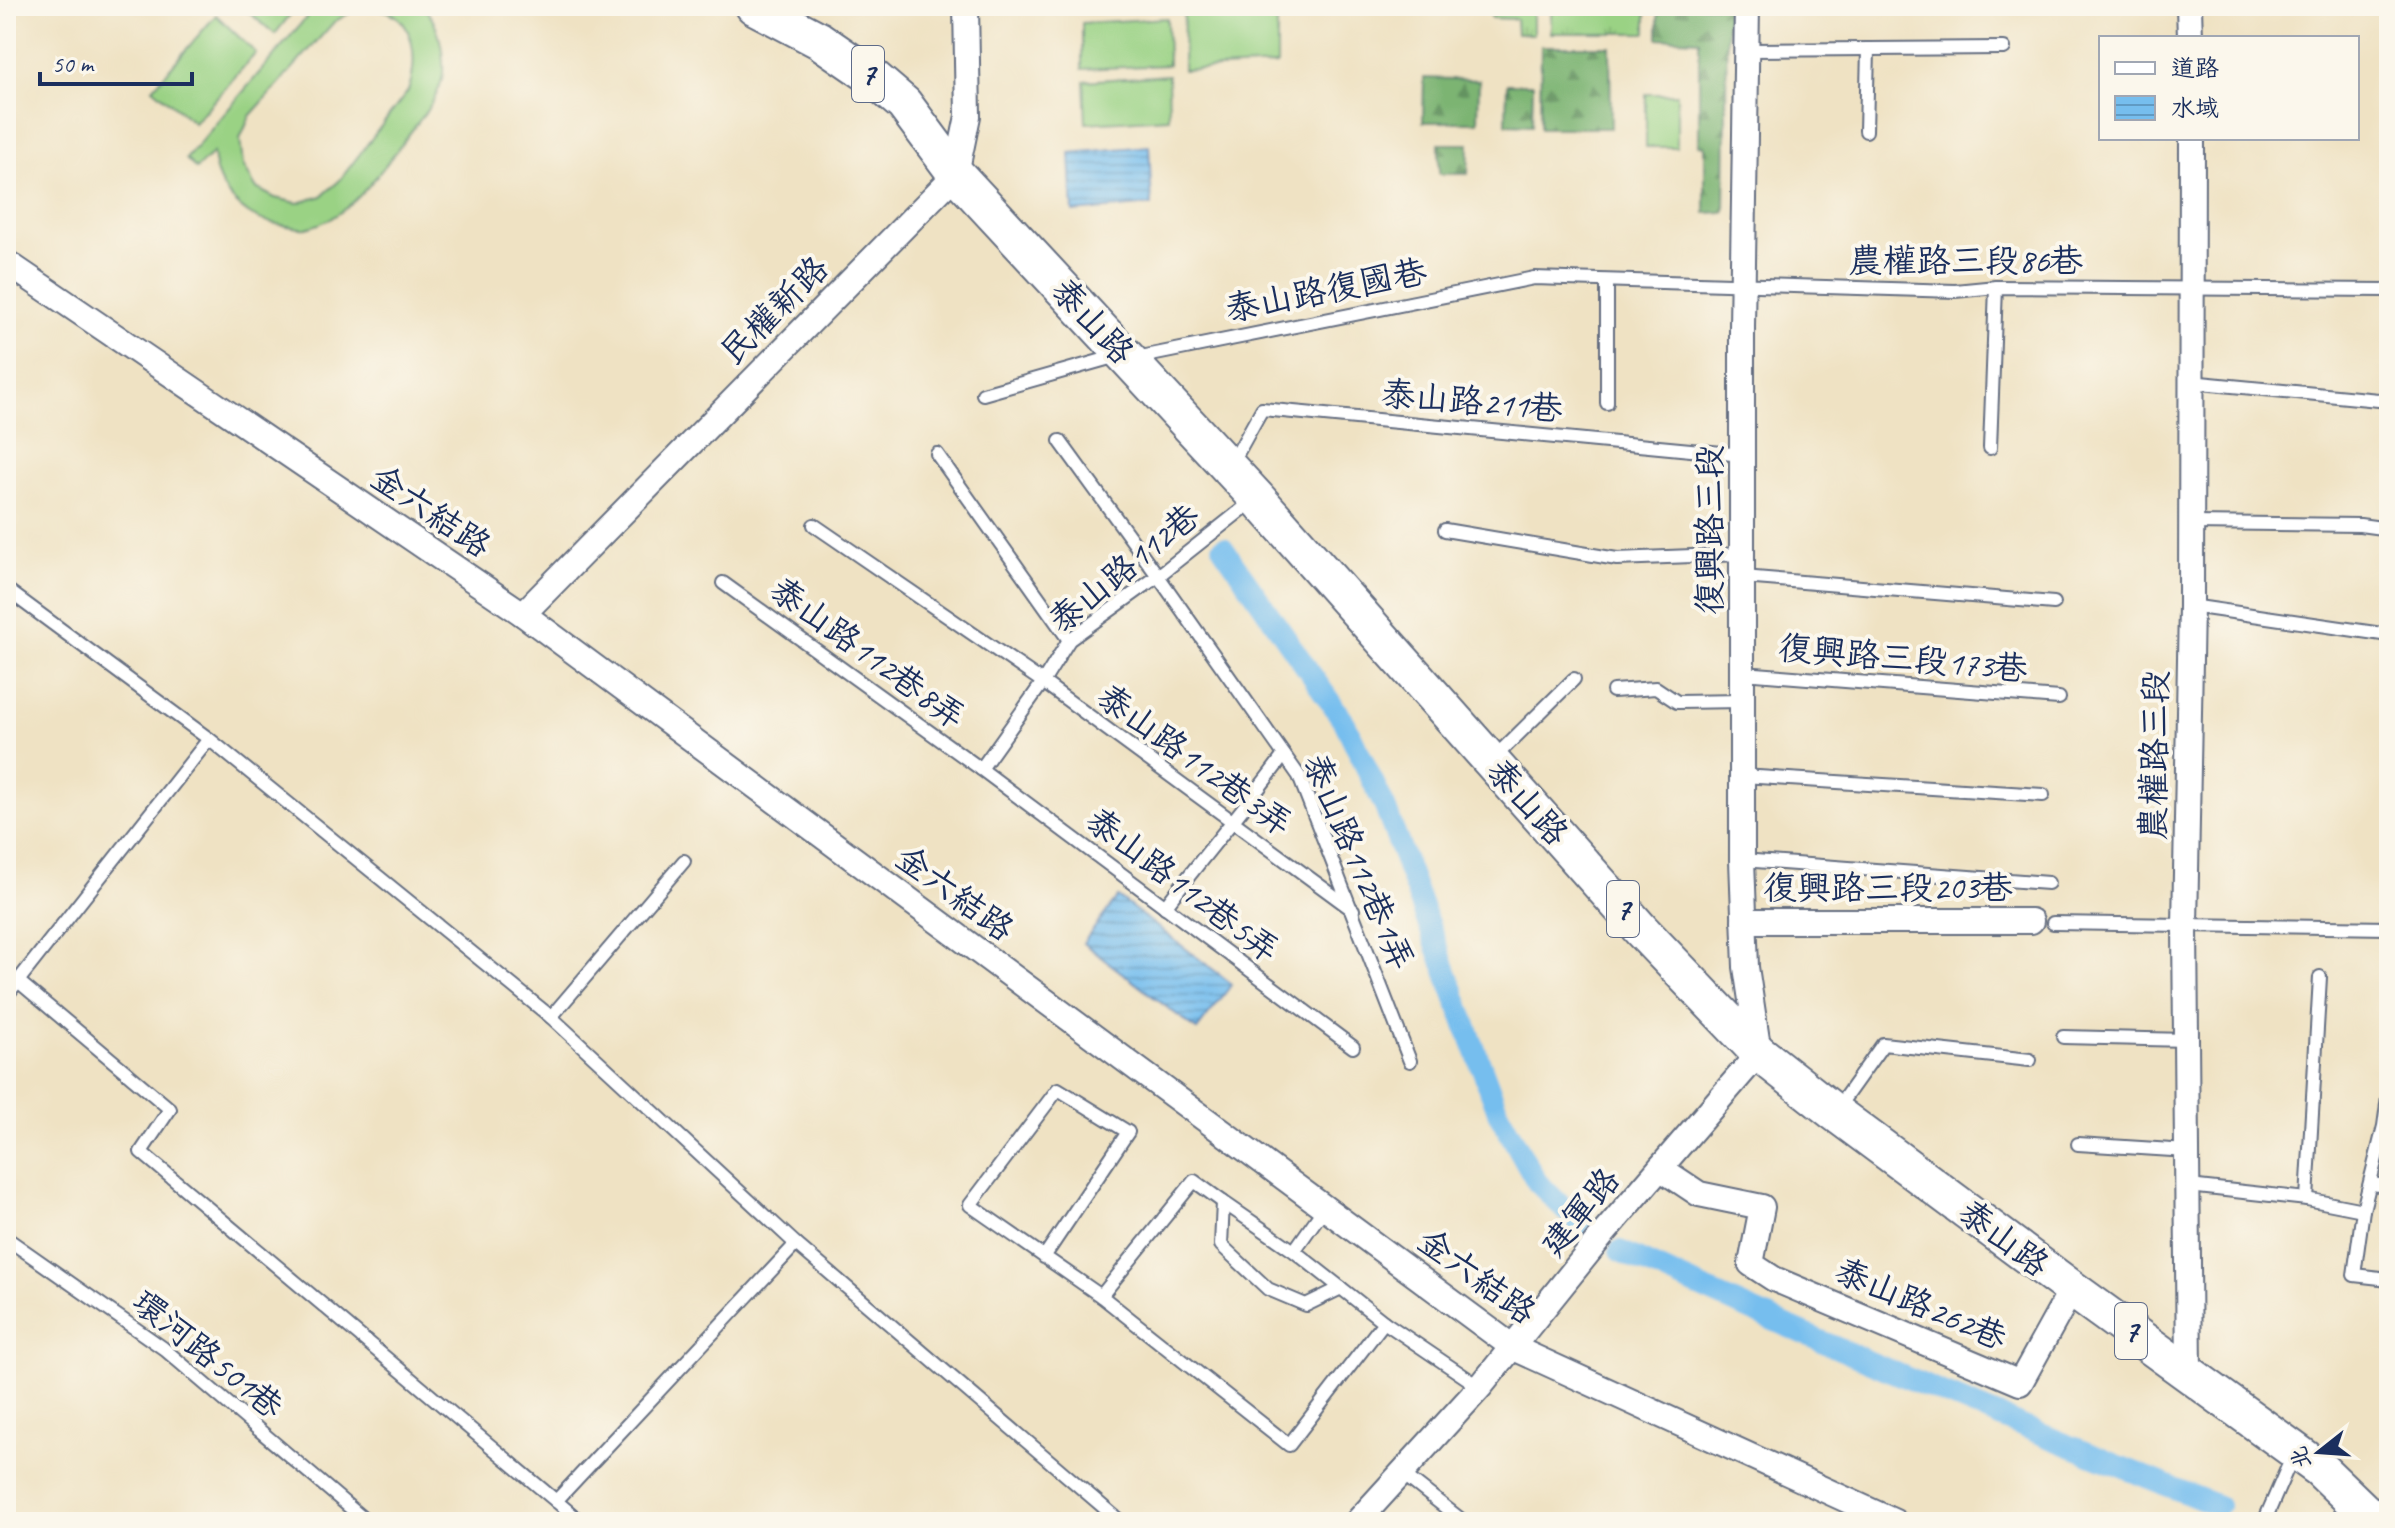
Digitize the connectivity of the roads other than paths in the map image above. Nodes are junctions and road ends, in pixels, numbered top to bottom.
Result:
1 (966, 6) edge
2 (1747, 6) edge
3 (2189, 6) edge
4 (761, 8) edge
5 (2190, 36) edge
6 (2004, 48) dead end
7 (1868, 49) junction
8 (1746, 50) junction
9 (1866, 131) dead end
10 (2192, 140) edge
11 (956, 174) junction
12 (6, 262) edge
13 (1607, 282) junction
14 (1743, 285) junction
15 (1996, 287) junction
16 (2190, 290) junction
17 (2389, 290) edge
18 (1126, 357) junction
19 (2190, 382) junction
20 (983, 394) dead end
21 (2389, 401) edge
22 (1607, 403) dead end
23 (1060, 441) dead end
24 (1990, 448) dead end
25 (937, 454) dead end
26 (1743, 455) junction
27 (1229, 468) junction
28 (1257, 498) junction
29 (2191, 523) junction
30 (814, 525) dead end
31 (2389, 529) edge
32 (1445, 530) dead end
33 (1743, 566) junction
34 (1158, 576) junction
35 (723, 583) dead end
36 (6, 589) edge
37 (2054, 603) dead end
38 (2191, 606) junction
39 (523, 614) junction
40 (2389, 635) edge
41 (1069, 640) junction
42 (1743, 673) junction
43 (1574, 679) dead end
44 (1043, 682) junction
45 (1613, 691) dead end
46 (2059, 698) dead end
47 (1743, 701) junction
48 (209, 739) junction
49 (1284, 755) junction
50 (1491, 761) junction
51 (981, 769) junction
52 (1743, 776) junction
53 (2043, 795) dead end
54 (1232, 822) junction
55 (1742, 860) junction
56 (684, 861) dead end
57 (2048, 883) dead end
58 (1165, 907) junction
59 (1353, 910) junction
60 (1744, 921) junction
61 (2042, 922) joint
62 (2185, 926) junction
63 (2389, 928) edge
64 (2320, 977) dead end
65 (18, 981) junction
66 (6, 996) edge
67 (551, 1017) junction
68 (2063, 1037) dead end
69 (2187, 1040) junction
70 (1353, 1047) dead end
71 (1759, 1053) junction
72 (2030, 1060) dead end
73 (1410, 1061) dead end
74 (2389, 1089) edge
75 (1834, 1112) junction
76 (2078, 1144) dead end
77 (2188, 1151) junction
78 (1660, 1168) junction
79 (2370, 1184) junction
80 (2189, 1186) junction
81 (2389, 1186) edge
82 (2307, 1199) junction
83 (1223, 1202) junction
84 (1325, 1207) junction
85 (2363, 1210) junction
86 (6, 1238) edge
87 (796, 1244) junction
88 (1294, 1251) junction
89 (1044, 1257) junction
90 (2389, 1279) edge
91 (1341, 1288) junction
92 (2072, 1289) junction
93 (1101, 1296) junction
94 (1384, 1322) junction
95 (1514, 1348) junction
96 (2189, 1374) junction
97 (1480, 1387) junction
98 (2295, 1451) junction
99 (1403, 1474) junction
100 (556, 1501) junction
101 (367, 1522) edge
102 (581, 1522) edge
103 (1121, 1522) edge
104 (1357, 1522) edge
105 (1464, 1522) edge
106 (1895, 1522) edge
107 (2264, 1522) edge
108 (2375, 1522) edge

1 - 11 street
2 - 8 street, 復興路三段
3 - 5 street
4 - 11 main road, 泰山路 / 7
6 - 7 lane
7 - 8 lane
7 - 9 lane
8 - 14 street, 復興路三段
10 - 16 street, 農權路三段
11 - 18 main road, 泰山路 / 7
11 - 39 street, 民權新路
12 - 39 street, 金六結路
13 - 14 lane, 農權路三段86巷
13 - 18 lane, 泰山路復國巷
13 - 22 lane
14 - 15 lane, 農權路三段86巷
14 - 26 street, 復興路三段
15 - 16 lane, 農權路三段86巷
15 - 24 lane
16 - 17 lane, 農權路三段86巷
16 - 19 street, 農權路三段
18 - 20 lane, 泰山路復國巷
18 - 27 main road, 泰山路 / 7
19 - 21 lane
19 - 29 street, 農權路三段
23 - 34 lane, 泰山路112巷1弄
25 - 41 lane
26 - 27 lane, 泰山路211巷
26 - 33 street, 復興路三段
27 - 28 main road, 泰山路 / 7
28 - 34 lane, 泰山路112巷
28 - 50 main road, 泰山路 / 7
29 - 31 lane
29 - 38 street, 農權路三段
30 - 44 lane, 泰山路112巷3弄
32 - 33 lane
33 - 37 lane
33 - 42 street, 復興路三段
34 - 41 lane, 泰山路112巷
34 - 49 lane, 泰山路112巷1弄
35 - 51 lane, 泰山路112巷8弄
36 - 48 lane
38 - 40 lane
38 - 62 street, 農權路三段
39 - 84 street, 金六結路
41 - 44 lane, 泰山路112巷
42 - 46 lane, 復興路三段173巷
42 - 47 street, 復興路三段
43 - 50 lane
44 - 51 lane, 泰山路112巷
44 - 54 lane, 泰山路112巷3弄
45 - 47 lane
47 - 52 street, 復興路三段
48 - 65 lane
48 - 67 lane
49 - 54 lane
49 - 59 lane, 泰山路112巷1弄
50 - 71 main road, 泰山路 / 7
51 - 58 lane, 泰山路112巷5弄
52 - 53 lane
52 - 55 street, 復興路三段
54 - 58 lane
54 - 59 lane, 泰山路112巷3弄
55 - 57 lane
55 - 60 street, 復興路三段
56 - 67 lane
58 - 70 lane, 泰山路112巷5弄
59 - 73 lane, 泰山路112巷1弄
60 - 61 street, 復興路三段203巷
60 - 71 street, 復興路三段
61 - 62 lane
62 - 63 lane
62 - 69 street, 農權路三段
64 - 82 lane
65 - 66 lane
65 - 100 lane
67 - 87 lane
68 - 69 lane
69 - 77 street, 農權路三段
71 - 75 main road, 泰山路 / 7
71 - 78 street, 建軍路
72 - 75 lane
74 - 79 lane
75 - 92 main road, 泰山路 / 7
76 - 77 lane
77 - 80 street, 農權路三段
78 - 92 street, 泰山路262巷
78 - 95 street, 建軍路
79 - 81 lane
79 - 85 lane
80 - 82 lane
80 - 96 street, 農權路三段
82 - 85 lane
83 - 88 lane
83 - 91 lane
83 - 93 lane
84 - 88 lane
84 - 95 street, 金六結路
85 - 90 lane
86 - 101 lane, 環河路501巷
87 - 100 lane
87 - 103 lane
88 - 91 lane
89 - 89 lane
89 - 93 lane
91 - 94 lane
92 - 96 main road, 泰山路 / 7
93 - 94 lane
94 - 97 lane
95 - 97 street, 建軍路
95 - 106 street, 金六結路
96 - 98 main road, 泰山路 / 7
97 - 99 street, 建軍路
98 - 107 lane
98 - 108 main road, 泰山路 / 7
99 - 104 street, 建軍路
99 - 105 lane
100 - 102 lane

